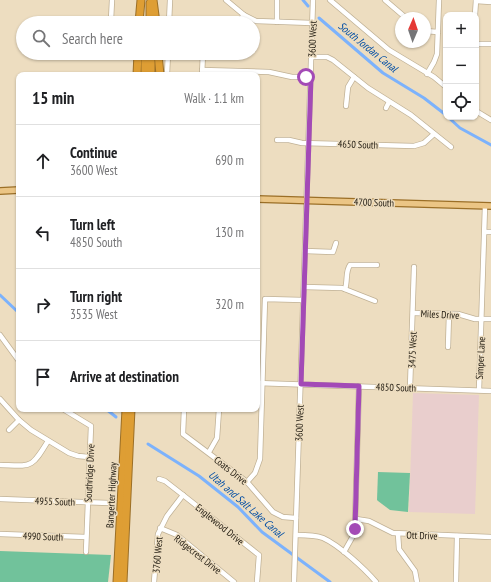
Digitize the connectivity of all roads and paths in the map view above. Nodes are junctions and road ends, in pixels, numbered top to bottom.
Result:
1 (112, 0) edge
2 (142, 0) edge
3 (150, 0) edge
4 (153, 0) edge
5 (170, 0) edge
6 (226, 0) edge
7 (277, 0) edge
8 (313, 0) edge
9 (330, 0) edge
10 (385, 0) edge
11 (439, 0) edge
12 (476, 1) edge
13 (491, 2) edge
14 (399, 12) edge
15 (475, 12) edge
16 (244, 15) edge
17 (111, 16) edge
18 (141, 16) edge
19 (143, 16) edge
20 (150, 16) edge
21 (155, 16) edge
22 (169, 16) edge
23 (260, 21) edge
24 (277, 22) junction
25 (312, 23) junction
26 (431, 31) edge
27 (438, 32) junction
28 (479, 44) edge
29 (491, 44) edge
30 (311, 57) junction
31 (138, 60) edge
32 (145, 60) edge
33 (151, 60) edge
34 (159, 60) edge
35 (168, 60) edge
36 (203, 60) edge
37 (137, 72) edge
38 (145, 72) edge
39 (151, 72) edge
40 (160, 72) edge
41 (167, 72) edge
42 (202, 72) edge
43 (427, 74) junction
44 (311, 77) junction
45 (354, 77) junction
46 (443, 85) edge
47 (389, 102) junction
48 (346, 106) dead end
49 (386, 108) dead end
50 (479, 113) edge
51 (491, 120) edge
52 (434, 134) junction
53 (277, 140) dead end
54 (309, 143) junction
55 (451, 148) dead end
56 (0, 190) edge
57 (16, 191) edge
58 (260, 199) edge
59 (307, 201) junction
60 (488, 206) edge
61 (485, 232) junction
62 (491, 232) edge
63 (336, 243) dead end
64 (305, 251) junction
65 (377, 265) dead end
66 (414, 267) dead end
67 (304, 287) junction
68 (346, 289) junction
69 (303, 300) junction
70 (375, 301) dead end
71 (413, 313) junction
72 (449, 314) junction
73 (482, 319) junction
74 (491, 319) edge
75 (0, 335) edge
76 (448, 347) dead end
77 (16, 356) edge
78 (260, 383) edge
79 (301, 384) junction
80 (359, 386) junction
81 (410, 388) junction
82 (479, 390) junction
83 (491, 391) edge
84 (0, 399) edge
85 (68, 412) edge
86 (124, 412) edge
87 (131, 412) edge
88 (184, 412) edge
89 (219, 412) edge
90 (19, 420) junction
91 (9, 430) dead end
92 (48, 441) junction
93 (209, 452) junction
94 (90, 457) junction
95 (0, 465) edge
96 (158, 479) dead end
97 (247, 482) junction
98 (183, 495) junction
99 (0, 499) edge
100 (88, 502) junction
101 (109, 503) dead end
102 (296, 518) junction
103 (356, 519) junction
104 (160, 528) junction
105 (0, 534) edge
106 (398, 534) junction
107 (296, 535) junction
108 (457, 536) junction
109 (86, 537) junction
110 (491, 537) edge
111 (86, 552) dead end
112 (344, 552) junction
113 (117, 582) edge
114 (123, 582) edge
115 (154, 582) edge
116 (234, 582) edge
117 (257, 582) edge
118 (294, 582) edge
119 (376, 582) edge
120 (417, 582) edge
121 (456, 582) edge

1 - 17 street
2 - 18 highway
2 - 19 highway
3 - 20 highway
4 - 21 highway
5 - 22 street
6 - 16 street
7 - 24 street
8 - 25 street, 3600 West
9 - 43 street
10 - 14 street
11 - 27 street
12 - 13 street
12 - 15 street
23 - 24 street
24 - 25 street
25 - 30 street, 3600 West
26 - 27 street
27 - 43 street
28 - 29 street
30 - 44 street, 3600 West
30 - 45 street
31 - 37 highway
32 - 38 highway
33 - 39 highway
34 - 40 highway
35 - 41 street
36 - 42 street
42 - 44 street
43 - 46 street
44 - 54 street, 3600 West
45 - 47 street
45 - 48 street
47 - 49 street
47 - 52 street
50 - 51 street
52 - 54 street, 4650 South
52 - 55 street
53 - 54 street, 4650 South
54 - 59 street, 3600 West
56 - 57 main road
58 - 59 main road, 4700 South
59 - 60 main road, 4700 South
59 - 64 street, 3600 West
60 - 61 street, Simper Lane
61 - 62 street
61 - 73 street, Simper Lane
63 - 64 street
64 - 67 street, 3600 West
65 - 68 street
66 - 71 street, 3475 West
67 - 68 street
67 - 69 street, 3600 West
68 - 70 street
69 - 78 street
69 - 79 street, 3600 West
71 - 72 street, Miles Drive
71 - 81 street, 3475 West
72 - 73 street, Miles Drive
72 - 76 street
73 - 74 street, Miles Drive
73 - 82 street, Simper Lane
75 - 77 street
78 - 79 street, 4850 South
78 - 97 street
79 - 80 street, 4850 South
79 - 102 street, 3600 West
80 - 81 street, 4850 South
80 - 103 street
81 - 82 street, 4850 South
82 - 83 street, 4850 South
84 - 90 street
85 - 94 street, Southridge Drive
86 - 113 highway, Bangerter Highway
87 - 114 highway, Bangerter Highway
88 - 93 street, Coats Drive
89 - 93 street
90 - 91 street
90 - 92 street
92 - 94 street
92 - 95 street
93 - 97 street, Coats Drive
94 - 100 street, Southridge Drive
96 - 98 street, Englewood Drive
97 - 102 street, Coats Drive
98 - 104 street
98 - 117 street, Englewood Drive
99 - 100 street, 4955 South
100 - 101 street, 4955 South
100 - 109 street, Southridge Drive
102 - 107 street, 3600 West
103 - 106 street, Ott Drive
103 - 112 street
104 - 115 street, 3760 West
104 - 116 street, Ridgecrest Drive
105 - 109 street, 4990 South
106 - 108 street, Ott Drive
106 - 120 street
107 - 112 street
107 - 118 street, 3600 West
108 - 110 street, Ott Drive
108 - 121 street
109 - 111 street, Southridge Drive
112 - 119 street

